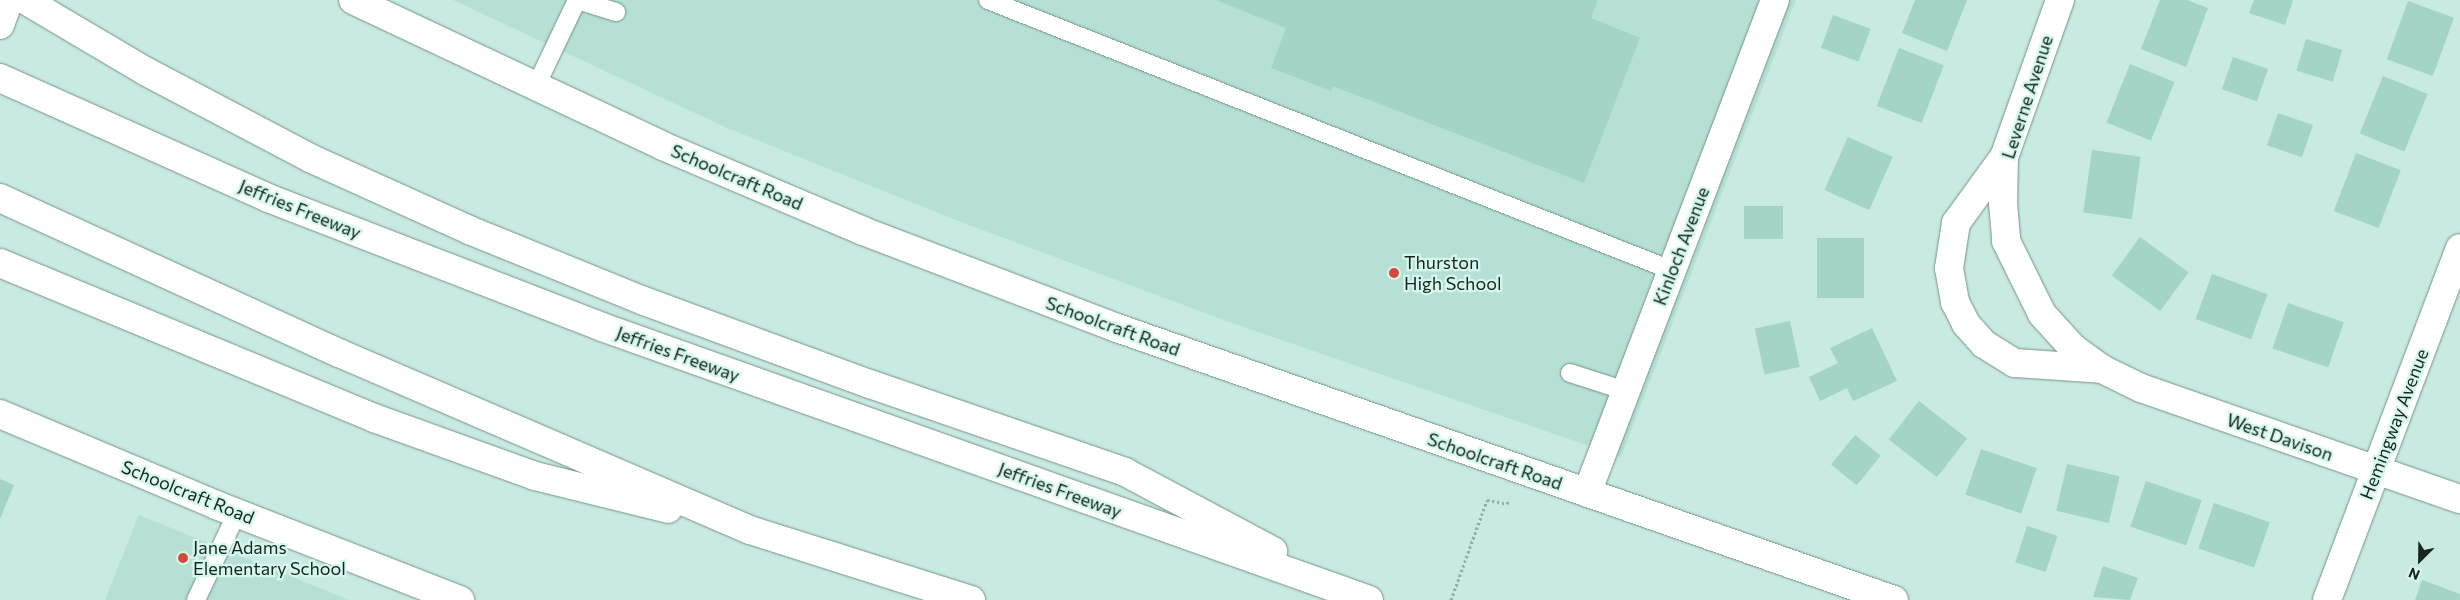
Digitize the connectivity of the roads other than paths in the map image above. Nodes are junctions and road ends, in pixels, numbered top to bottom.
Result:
1 (9, 0) edge
2 (25, 0) edge
3 (353, 0) edge
4 (577, 0) edge
5 (988, 0) edge
6 (1776, 0) edge
7 (2060, 0) edge
8 (385, 7) edge
9 (616, 12) dead end
10 (0, 25) edge
11 (0, 78) edge
12 (536, 86) junction
13 (2004, 157) junction
14 (0, 198) edge
15 (2460, 248) edge
16 (0, 263) edge
17 (1671, 270) junction
18 (2024, 282) joint
19 (2102, 370) junction
20 (1570, 373) dead end
21 (1626, 391) junction
22 (0, 414) edge
23 (2376, 470) junction
24 (1587, 493) junction
25 (2460, 499) edge
26 (237, 513) junction
27 (750, 530) junction
28 (1362, 598) edge
29 (196, 600) edge
30 (460, 600) edge
31 (971, 600) edge
32 (1894, 600) edge
33 (2327, 600) edge

1 - 10 main road
2 - 28 main road
3 - 8 main road, Schoolcraft Road
4 - 9 lane
4 - 12 lane
5 - 17 lane
6 - 17 main road, Kinloch Avenue
7 - 13 main road, Leverne Avenue
8 - 12 main road, Schoolcraft Road
11 - 28 main road, Jeffries Freeway
12 - 24 main road, Schoolcraft Road
13 - 18 main road, Leverne Avenue
13 - 19 main road, West Davison
14 - 27 main road
15 - 23 main road, Hemingway Avenue
16 - 27 main road
17 - 21 main road, Kinloch Avenue
18 - 19 main road, West Davison
19 - 23 main road, West Davison
20 - 21 lane
21 - 24 main road, Kinloch Avenue
22 - 26 main road, Schoolcraft Road
23 - 25 main road, West Davison
23 - 33 main road, Hemingway Avenue
24 - 32 main road, Schoolcraft Road
26 - 29 lane
26 - 30 main road, Schoolcraft Road
27 - 31 main road

